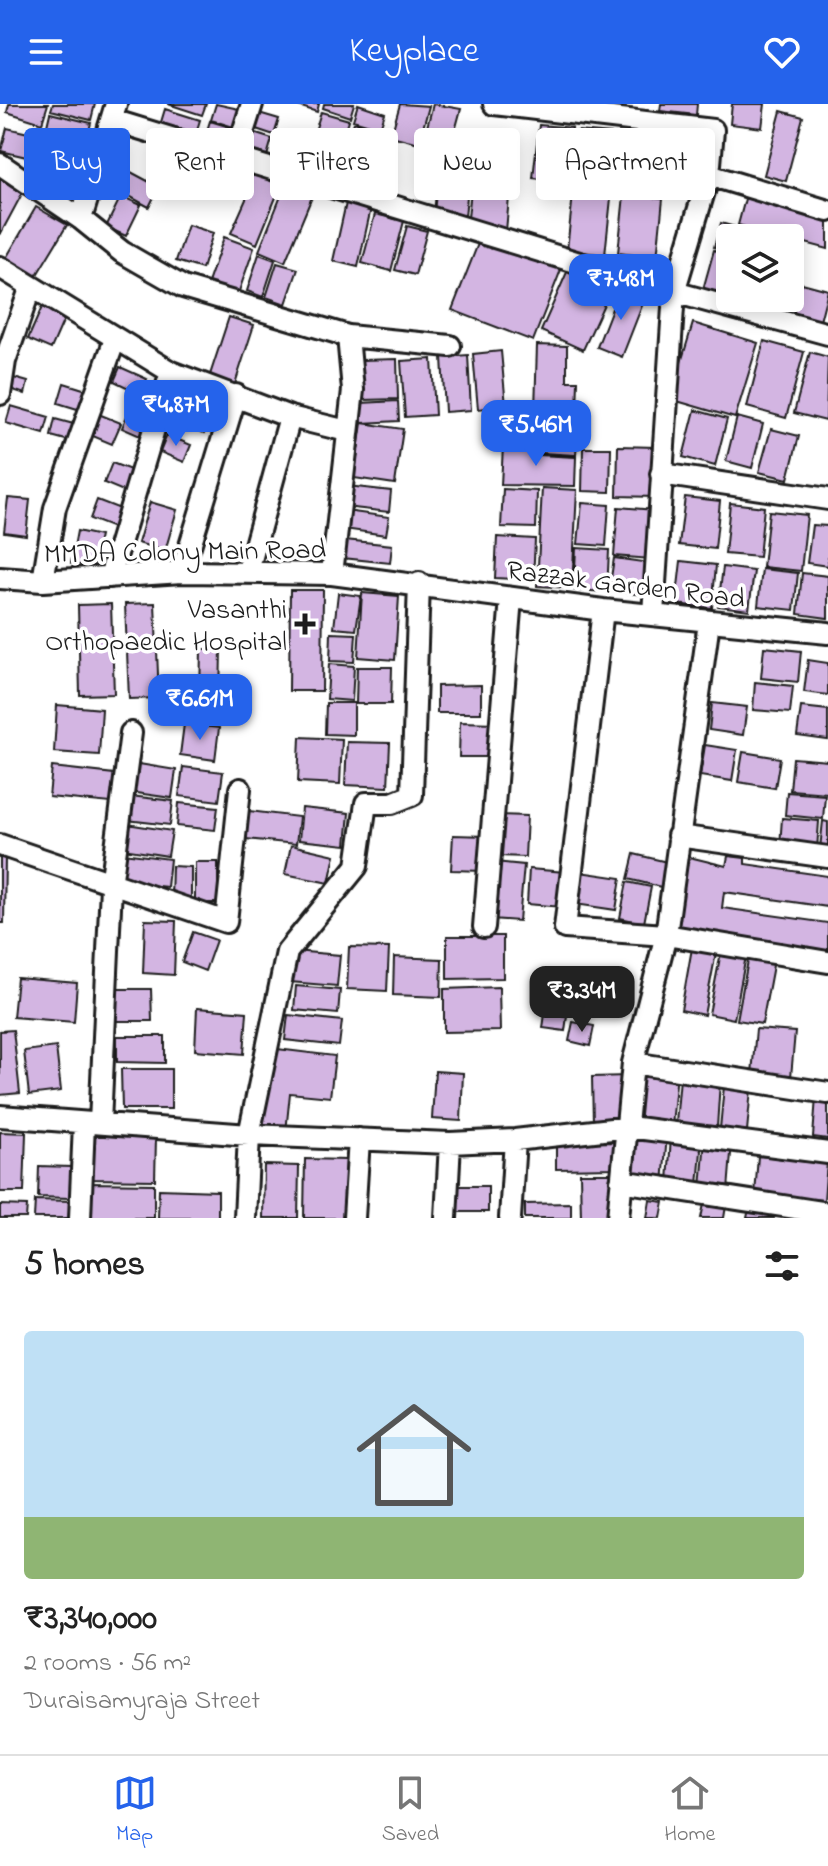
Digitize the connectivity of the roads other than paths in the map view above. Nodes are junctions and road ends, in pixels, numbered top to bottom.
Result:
1 (252, 104) edge
2 (494, 104) edge
3 (114, 112) edge
4 (156, 128) edge
5 (244, 128) edge
6 (696, 128) edge
7 (0, 164) edge
8 (254, 164) edge
9 (715, 177) edge
10 (702, 200) edge
11 (828, 211) edge
12 (81, 219) junction
13 (0, 267) edge
14 (30, 289) junction
15 (674, 292) junction
16 (828, 334) edge
17 (348, 336) junction
18 (115, 339) junction
19 (450, 346) dead end
20 (171, 372) junction
21 (0, 394) edge
22 (236, 395) junction
23 (290, 417) junction
24 (347, 431) junction
25 (661, 474) junction
26 (828, 499) edge
27 (248, 571) junction
28 (182, 572) junction
29 (332, 574) junction
30 (110, 577) junction
31 (0, 578) edge
32 (43, 581) junction
33 (419, 583) junction
34 (511, 598) junction
35 (603, 610) junction
36 (653, 614) junction
37 (709, 622) junction
38 (828, 633) edge
39 (131, 733) dead end
40 (240, 789) dead end
41 (678, 836) junction
42 (0, 845) edge
43 (828, 857) edge
44 (111, 886) junction
45 (484, 927) dead end
46 (666, 935) junction
47 (828, 962) edge
48 (633, 1063) junction
49 (828, 1093) edge
50 (0, 1116) edge
51 (92, 1123) junction
52 (629, 1127) junction
53 (249, 1135) junction
54 (359, 1139) junction
55 (515, 1140) junction
56 (450, 1143) junction
57 (828, 1153) edge
58 (621, 1181) junction
59 (828, 1213) edge
60 (80, 1218) edge
61 (245, 1218) edge
62 (354, 1218) edge
63 (446, 1218) edge
64 (510, 1218) edge
65 (618, 1218) edge

1 - 5 street
2 - 6 street
3 - 4 street
3 - 12 street
7 - 12 street
8 - 15 street
9 - 11 street
10 - 15 street
12 - 17 street
13 - 14 street
14 - 18 street
14 - 21 street
15 - 16 street
15 - 25 street
17 - 19 street
17 - 24 street
18 - 20 street
18 - 32 street
20 - 22 street
20 - 30 street
22 - 23 street
22 - 28 street
23 - 24 street
23 - 27 street
24 - 29 street
25 - 26 street
25 - 36 street
27 - 28 street, MMDA Colony Main Road
27 - 29 street, MMDA Colony Main Road
28 - 30 street, MMDA Colony Main Road
29 - 33 street, MMDA Colony Main Road
30 - 32 street, MMDA Colony Main Road
31 - 32 street, MMDA Colony Main Road
33 - 34 street, Razzak Garden Road
33 - 53 street
34 - 35 street, Razzak Garden Road
34 - 45 street
35 - 36 street, Razzak Garden Road
35 - 46 street
36 - 37 street, Razzak Garden Road
37 - 38 street, Razzak Garden Road
37 - 41 street
39 - 44 street
40 - 44 street
41 - 43 street
41 - 46 street
42 - 44 street
44 - 51 street
46 - 47 street
46 - 48 street
48 - 49 street
48 - 52 street
50 - 51 street
51 - 53 street
51 - 60 street
52 - 55 street
52 - 57 street
52 - 58 street
53 - 54 street
53 - 61 street
54 - 56 street
54 - 62 street
55 - 56 street
55 - 64 street
56 - 63 street
58 - 59 street
58 - 65 street

